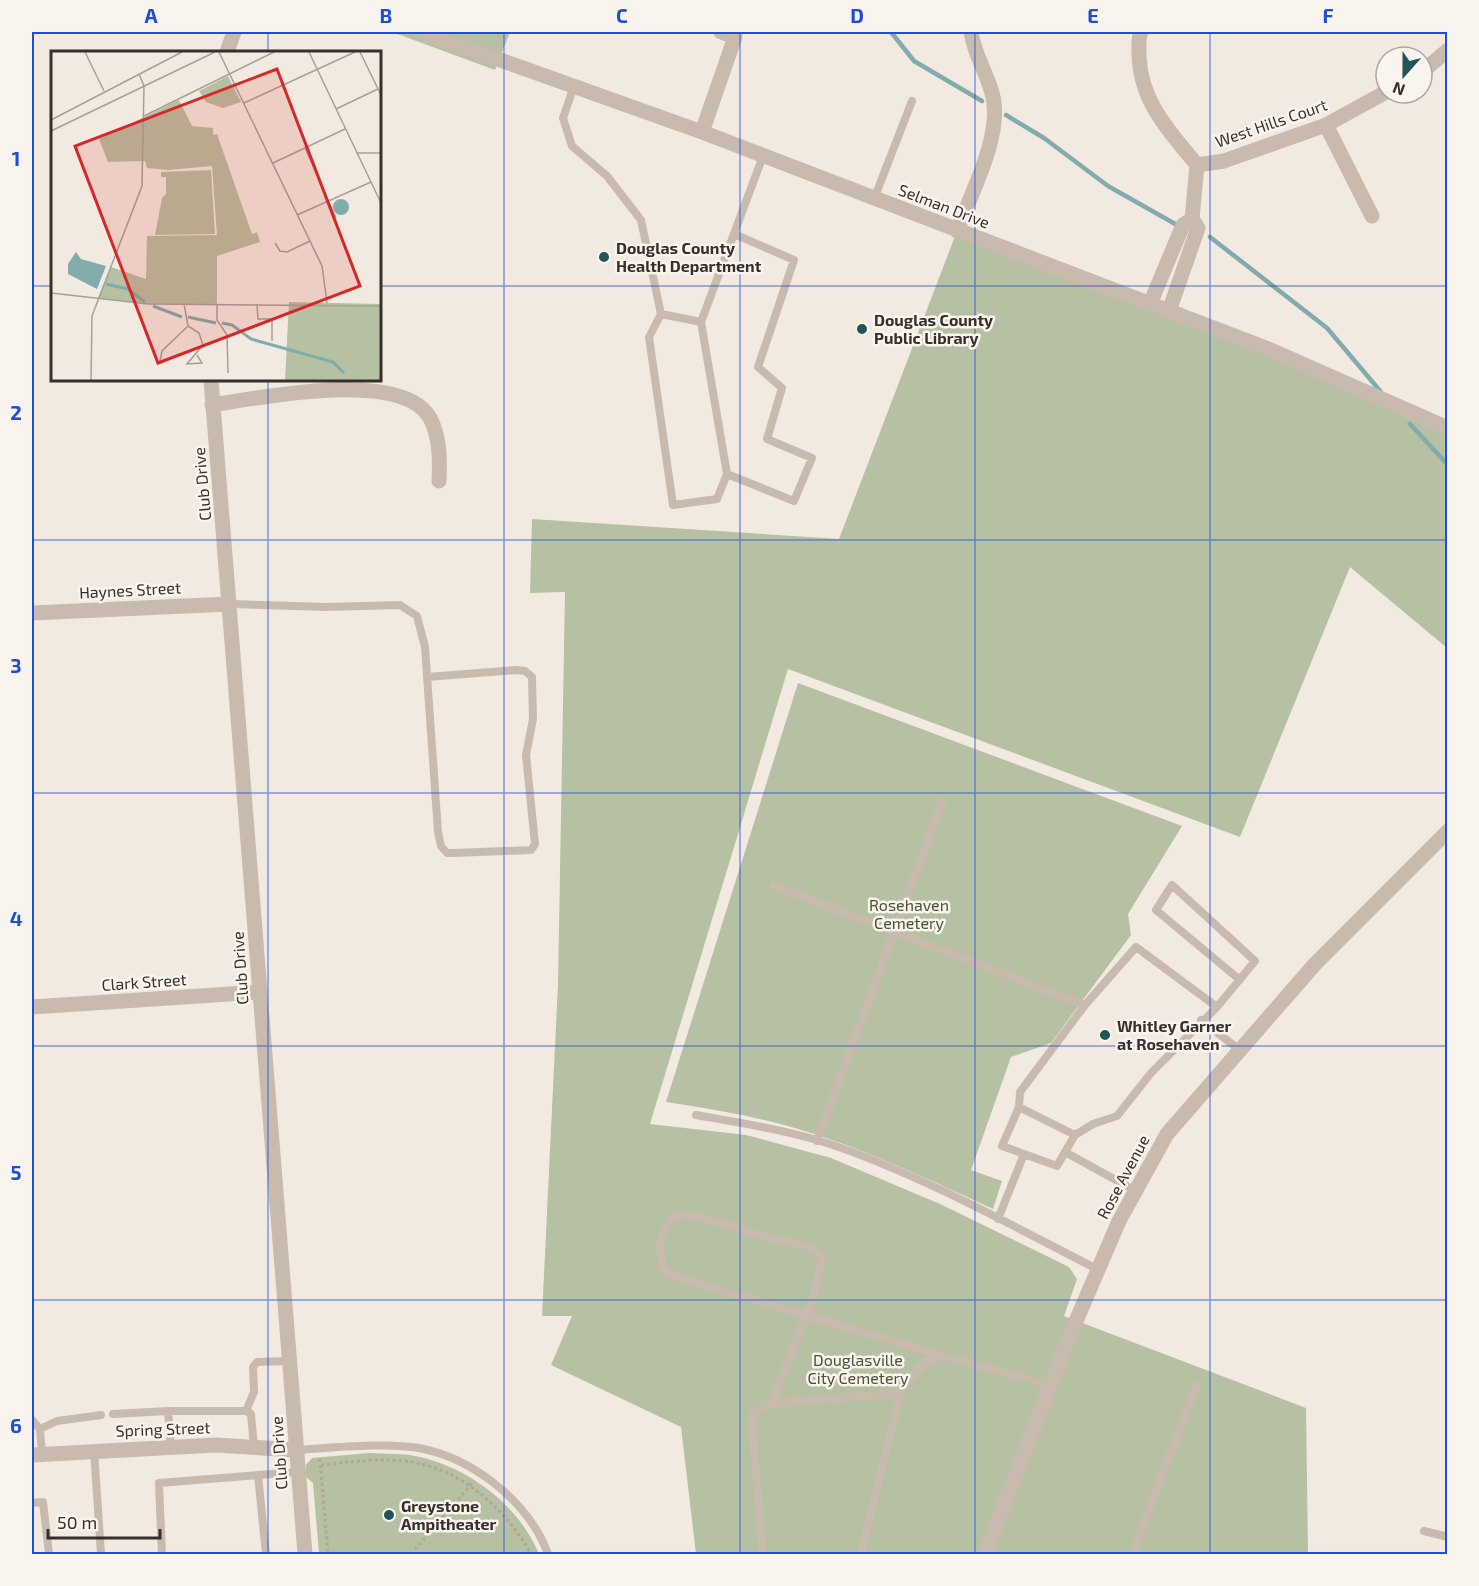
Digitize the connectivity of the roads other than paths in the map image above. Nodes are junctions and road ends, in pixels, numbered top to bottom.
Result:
1 (234, 32) edge
2 (422, 32) edge
3 (721, 32) edge
4 (971, 32) edge
5 (1141, 32) edge
6 (1448, 50) edge
7 (227, 51) edge
8 (1434, 62) edge
9 (574, 86) junction
10 (1374, 99) edge
11 (912, 101) dead end
12 (1326, 126) junction
13 (702, 132) junction
14 (763, 156) junction
15 (1197, 165) junction
16 (874, 199) junction
17 (1372, 216) dead end
18 (1192, 219) junction
19 (957, 231) junction
20 (734, 234) junction
21 (1150, 304) junction
22 (1169, 311) junction
23 (661, 314) junction
24 (701, 322) junction
25 (211, 381) edge
26 (213, 405) junction
27 (1448, 428) edge
28 (728, 474) junction
29 (439, 481) dead end
30 (230, 604) junction
31 (32, 613) edge
32 (427, 677) junction
33 (942, 801) dead end
34 (1448, 831) edge
35 (773, 885) dead end
36 (895, 931) junction
37 (1240, 980) junction
38 (260, 992) junction
39 (1085, 1005) junction
40 (32, 1007) edge
41 (1217, 1007) junction
42 (1201, 1020) junction
43 (1240, 1051) junction
44 (1019, 1107) junction
45 (696, 1114) dead end
46 (1074, 1135) junction
47 (818, 1141) junction
48 (1065, 1152) junction
49 (1024, 1154) junction
50 (1134, 1190) junction
51 (998, 1219) junction
52 (1099, 1270) junction
53 (805, 1315) junction
54 (944, 1356) junction
55 (290, 1361) junction
56 (1197, 1384) dead end
57 (1050, 1385) junction
58 (900, 1393) junction
59 (771, 1403) junction
60 (168, 1411) junction
61 (246, 1411) junction
62 (113, 1414) dead end
63 (101, 1415) dead end
64 (32, 1420) edge
65 (40, 1430) junction
66 (171, 1447) junction
67 (254, 1447) junction
68 (94, 1450) junction
69 (296, 1450) junction
70 (37, 1454) edge
71 (298, 1472) junction
72 (258, 1475) junction
73 (32, 1503) edge
74 (1424, 1532) dead end
75 (1448, 1537) edge
76 (49, 1554) edge
77 (101, 1554) edge
78 (162, 1554) edge
79 (266, 1554) edge
80 (305, 1554) edge
81 (548, 1554) edge
82 (763, 1554) edge
83 (861, 1554) edge
84 (985, 1554) edge
85 (1132, 1554) edge

1 - 7 street
2 - 9 street, Selman Drive
3 - 13 street
4 - 19 street
5 - 15 street
6 - 8 street
9 - 13 street, Selman Drive
9 - 23 lane
10 - 12 street, West Hills Court
11 - 16 lane
12 - 15 street, West Hills Court
12 - 17 street
13 - 14 street, Selman Drive
14 - 16 street, Selman Drive
14 - 20 lane
15 - 18 street
16 - 19 street, Selman Drive
18 - 21 street
18 - 22 street
19 - 21 street, Selman Drive
20 - 24 lane
20 - 28 lane
21 - 22 street, Selman Drive
22 - 27 street, Selman Drive
23 - 24 lane
23 - 28 lane
24 - 28 lane
25 - 26 street, Club Drive
26 - 29 street
26 - 30 street, Club Drive
30 - 31 street, Haynes Street
30 - 32 lane
30 - 38 street, Club Drive
32 - 32 lane
33 - 36 lane
34 - 43 street, Rose Avenue
35 - 36 lane
36 - 39 lane
36 - 47 lane
37 - 37 lane
37 - 41 lane
38 - 40 street, Clark Street
38 - 55 street, Club Drive
39 - 41 lane
39 - 44 lane
41 - 42 lane
42 - 43 lane
42 - 46 lane
43 - 50 street, Rose Avenue
44 - 46 lane
44 - 49 lane
45 - 47 lane
46 - 48 lane
47 - 51 lane
48 - 49 lane
48 - 50 lane
49 - 51 lane
50 - 52 street, Rose Avenue
51 - 52 lane
52 - 57 street, Rose Avenue
53 - 53 lane
53 - 54 lane
53 - 59 lane
54 - 57 lane
54 - 58 lane
55 - 61 lane
55 - 69 street, Club Drive
56 - 85 lane
57 - 84 street, Rose Avenue
58 - 59 lane
58 - 83 lane
59 - 82 lane
60 - 61 lane
60 - 62 lane
60 - 66 lane
61 - 67 lane
63 - 65 lane
64 - 65 lane
65 - 70 lane
66 - 67 street, Spring Street
66 - 68 street, Spring Street
67 - 69 street, Spring Street
68 - 70 street, Spring Street
68 - 77 lane
69 - 71 street, Club Drive
69 - 81 lane
71 - 72 lane
71 - 80 street, Club Drive
72 - 78 lane
72 - 79 lane
73 - 76 lane
74 - 75 lane

